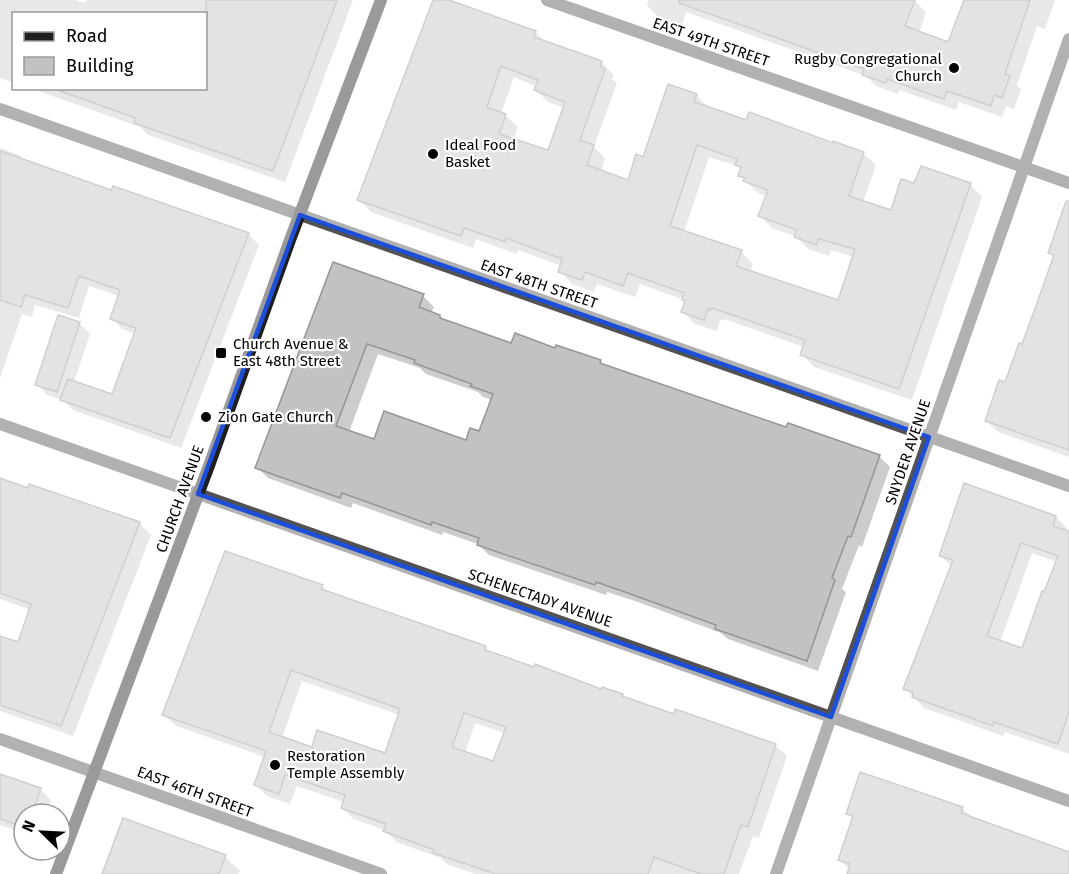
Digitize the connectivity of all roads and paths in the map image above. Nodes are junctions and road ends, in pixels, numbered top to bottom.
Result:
1 (381, 0) edge
2 (547, 0) edge
3 (1069, 39) edge
4 (0, 110) edge
5 (1024, 168) junction
6 (1069, 183) edge
7 (300, 215) junction
8 (0, 424) edge
9 (929, 437) junction
10 (1069, 486) edge
11 (198, 494) junction
12 (831, 717) junction
13 (0, 739) edge
14 (93, 772) junction
15 (1069, 801) edge
16 (56, 874) edge
17 (381, 874) edge
18 (776, 874) edge

1 - 7 main road, CHURCH AVENUE
2 - 5 street, EAST 49TH STREET
3 - 5 street, SNYDER AVENUE
4 - 7 street, EAST 48TH STREET
5 - 6 street, EAST 49TH STREET
5 - 9 street, SNYDER AVENUE
7 - 9 street, EAST 48TH STREET
7 - 11 main road, CHURCH AVENUE
8 - 11 street, SCHENECTADY AVENUE
9 - 10 street, EAST 48TH STREET
9 - 12 street, SNYDER AVENUE
11 - 12 street, SCHENECTADY AVENUE
11 - 14 main road, CHURCH AVENUE
12 - 15 street, SCHENECTADY AVENUE
12 - 18 street, SNYDER AVENUE
13 - 14 street, EAST 46TH STREET
14 - 16 main road, CHURCH AVENUE
14 - 17 street, EAST 46TH STREET

